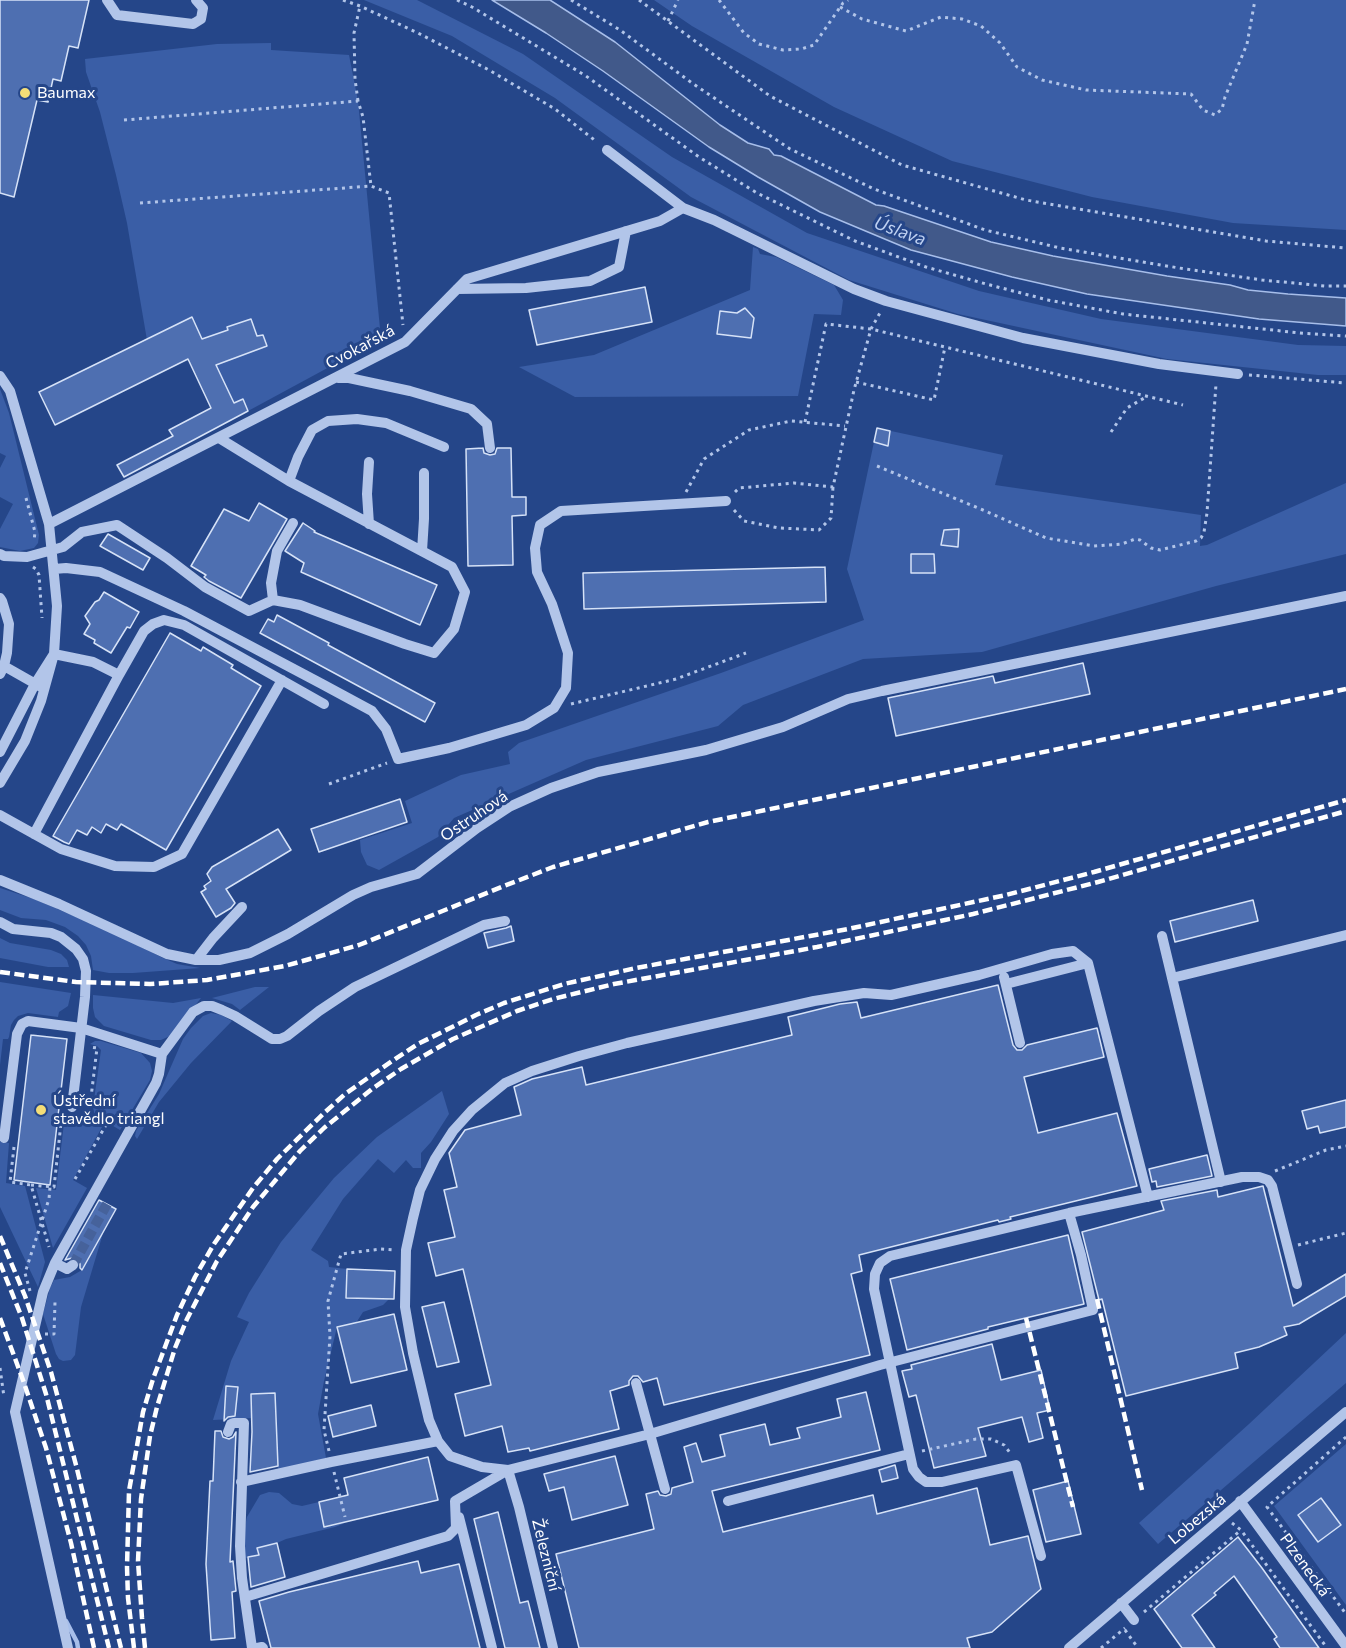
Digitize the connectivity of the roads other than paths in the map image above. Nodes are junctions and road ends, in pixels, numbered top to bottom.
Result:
1 (107, 0) edge
2 (196, 0) edge
3 (607, 150) road end
4 (683, 208) junction
5 (627, 231) junction
6 (457, 289) junction
7 (1238, 374) road end
8 (0, 376) edge
9 (336, 377) junction
10 (219, 438) junction
11 (444, 447) dead end
12 (490, 448) dead end
13 (369, 462) dead end
14 (424, 473) dead end
15 (290, 481) junction
16 (726, 501) road end
17 (293, 523) dead end
18 (49, 524) junction
19 (369, 524) junction
20 (51, 550) junction
21 (422, 552) junction
22 (0, 554) edge
23 (54, 569) junction
24 (1346, 596) edge
25 (0, 598) edge
26 (273, 600) junction
27 (54, 654) junction
28 (2, 670) edge
29 (118, 675) junction
30 (282, 680) junction
31 (40, 687) junction
32 (324, 704) dead end
33 (0, 752) edge
34 (0, 783) edge
35 (0, 815) edge
36 (34, 834) junction
37 (0, 880) edge
38 (242, 907) dead end
39 (505, 921) dead end
40 (0, 922) edge
41 (1346, 935) edge
42 (1162, 936) dead end
43 (196, 960) junction
44 (1089, 963) junction
45 (1002, 968) junction
46 (1172, 978) junction
47 (1006, 984) junction
48 (81, 1028) junction
49 (1020, 1043) dead end
50 (162, 1054) junction
51 (72, 1110) road end
52 (3, 1115) edge
53 (4, 1138) dead end
54 (1221, 1182) junction
55 (1148, 1197) junction
56 (1069, 1213) junction
57 (55, 1263) junction
58 (73, 1265) dead end
59 (1297, 1284) dead end
60 (890, 1363) junction
61 (636, 1383) dead end
62 (1346, 1413) edge
63 (228, 1432) dead end
64 (650, 1434) junction
65 (438, 1441) junction
66 (909, 1454) junction
67 (508, 1470) junction
68 (241, 1482) junction
69 (665, 1489) dead end
70 (455, 1501) junction
71 (1240, 1501) junction
72 (728, 1502) dead end
73 (1041, 1556) dead end
74 (245, 1597) junction
75 (1121, 1603) junction
76 (1134, 1620) road end
77 (1346, 1646) edge
78 (68, 1648) edge
79 (252, 1648) edge
80 (257, 1648) edge
81 (263, 1648) edge
82 (492, 1648) edge
83 (553, 1648) edge
84 (1069, 1648) edge

1 - 2 street
3 - 4 street
4 - 5 street, Cvokařská
4 - 7 street
5 - 6 street, Cvokařská
5 - 6 street
6 - 9 street, Cvokařská
8 - 18 street
9 - 10 street, Cvokařská
9 - 12 street
10 - 15 street
10 - 18 street, Cvokařská
11 - 15 street
13 - 19 street
14 - 21 street
15 - 19 street
16 - 23 street
17 - 26 street
18 - 20 street
19 - 21 street
20 - 22 street
20 - 23 street
20 - 26 street
21 - 26 street
23 - 27 street
24 - 43 street, Ostruhová
25 - 28 street
27 - 29 street
27 - 31 street
28 - 31 street
29 - 30 street
29 - 36 street
30 - 32 street
30 - 36 street
31 - 33 street
31 - 34 street
35 - 36 street
37 - 43 street, Ostruhová
38 - 43 street
39 - 50 street
40 - 48 street
41 - 46 street
42 - 46 street
44 - 45 street
44 - 47 street
44 - 55 street
45 - 47 street
45 - 65 street
46 - 54 street
47 - 49 street
48 - 50 street
48 - 51 street
48 - 52 street
50 - 57 street
52 - 53 street
54 - 55 street
54 - 59 street
55 - 56 street
56 - 60 street
56 - 60 street
57 - 58 street
57 - 78 street
60 - 64 street
60 - 66 street
61 - 64 street
62 - 71 street, Lobezská
63 - 68 street
64 - 67 street
64 - 69 street
65 - 67 street
65 - 68 street
66 - 72 street
66 - 73 street
67 - 70 street
67 - 83 street, Železniční
68 - 74 street
70 - 74 street
70 - 82 street
71 - 75 street, Lobezská
71 - 77 street, Plzenecká
74 - 79 street
75 - 76 street
75 - 84 street, Lobezská
80 - 81 street

